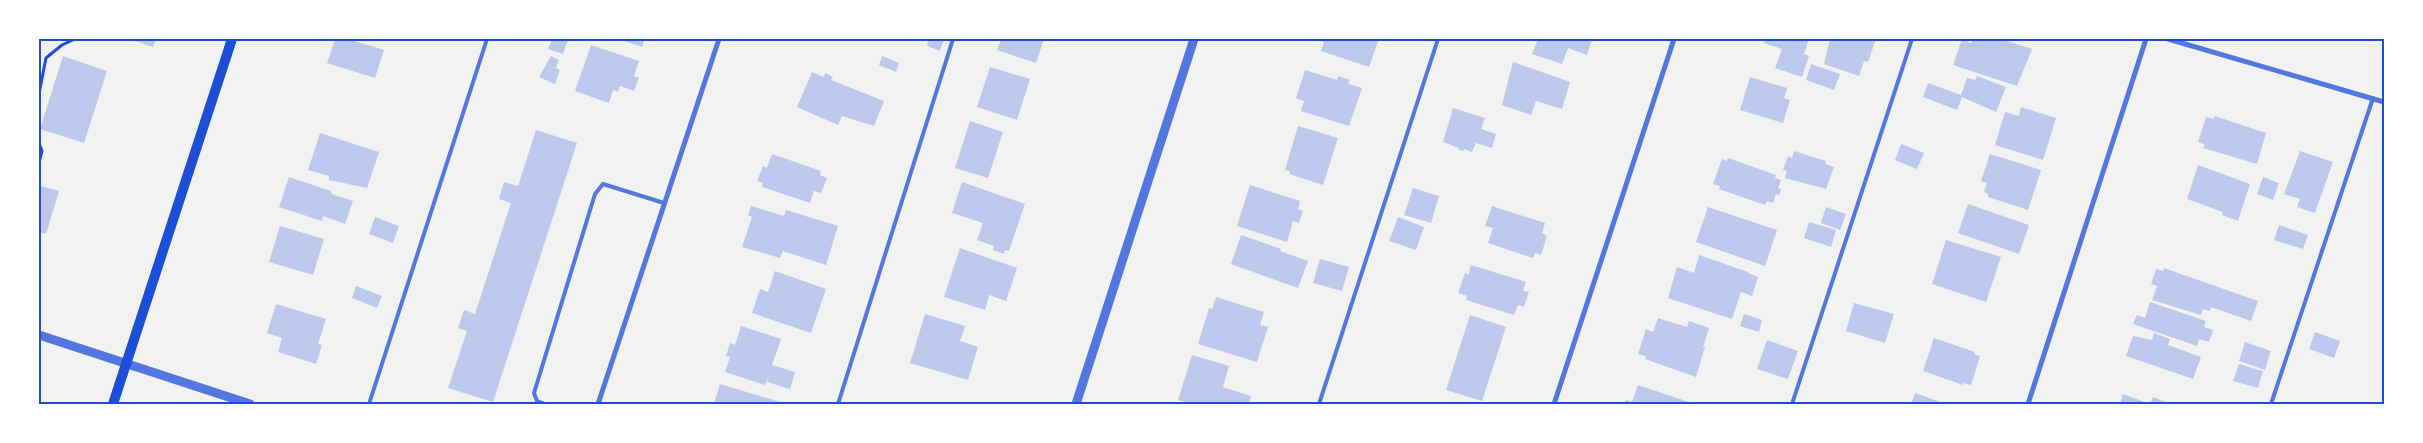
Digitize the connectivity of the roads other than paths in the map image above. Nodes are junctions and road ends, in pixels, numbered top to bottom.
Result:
1 (232, 39) edge
2 (487, 39) edge
3 (719, 39) edge
4 (953, 39) edge
5 (1194, 39) edge
6 (1438, 39) edge
7 (1674, 39) edge
8 (1912, 39) edge
9 (2146, 39) edge
10 (2168, 39) edge
11 (2372, 98) junction
12 (2384, 102) edge
13 (664, 203) junction
14 (39, 336) edge
15 (126, 364) junction
16 (113, 404) edge
17 (250, 404) edge
18 (370, 404) edge
19 (545, 404) edge
20 (598, 404) edge
21 (838, 404) edge
22 (1076, 404) edge
23 (1319, 404) edge
24 (1554, 404) edge
25 (1792, 404) edge
26 (2028, 404) edge
27 (2271, 404) edge

1 - 15 main road
2 - 18 lane
3 - 13 street
4 - 21 lane
5 - 22 street
6 - 23 lane
7 - 24 street
8 - 25 lane
9 - 26 street
10 - 11 street
11 - 12 street
11 - 27 lane
13 - 19 lane
13 - 20 street
14 - 15 street
15 - 16 main road
15 - 17 street

